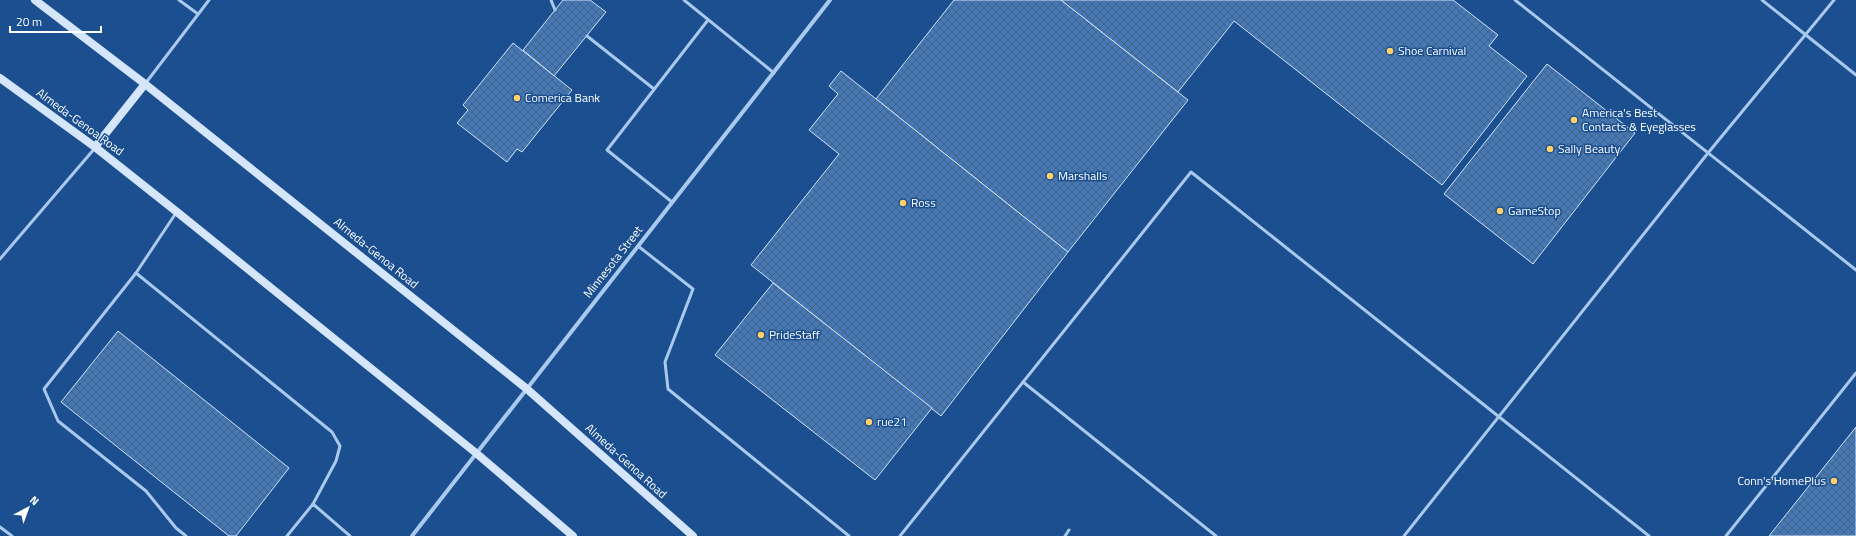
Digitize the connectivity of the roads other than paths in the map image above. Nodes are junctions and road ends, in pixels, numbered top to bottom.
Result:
1 (35, 0) edge
2 (179, 0) edge
3 (210, 0) edge
4 (551, 0) edge
5 (684, 0) edge
6 (830, 0) edge
7 (1515, 0) edge
8 (1762, 0) edge
9 (1834, 0) edge
10 (555, 10) dead end
11 (198, 14) junction
12 (708, 20) junction
13 (1806, 35) junction
14 (587, 36) dead end
15 (774, 73) junction
16 (1856, 75) edge
17 (0, 78) edge
18 (145, 84) junction
19 (654, 89) junction
20 (95, 147) junction
21 (1708, 153) junction
22 (672, 202) junction
23 (177, 212) junction
24 (638, 246) junction
25 (0, 259) edge
26 (1856, 270) edge
27 (136, 273) junction
28 (1856, 373) edge
29 (1023, 382) junction
30 (527, 389) junction
31 (1498, 416) junction
32 (476, 453) junction
33 (313, 504) junction
34 (0, 527) edge
35 (1069, 530) dead end
36 (12, 536) edge
37 (186, 536) edge
38 (287, 536) edge
39 (350, 536) edge
40 (412, 536) edge
41 (573, 536) edge
42 (693, 536) edge
43 (849, 536) edge
44 (900, 536) edge
45 (1065, 536) edge
46 (1216, 536) edge
47 (1404, 536) edge
48 (1649, 536) edge
49 (1726, 536) edge

1 - 18 main road, Almeda-Genoa Road
2 - 11 lane
3 - 11 lane
4 - 10 lane
5 - 12 lane
6 - 15 street, Minnesota Street
7 - 21 lane
8 - 13 lane
9 - 13 lane
11 - 18 lane
12 - 15 lane
12 - 19 lane
13 - 16 lane
13 - 21 lane
14 - 19 lane
15 - 22 street, Minnesota Street
17 - 20 main road, Almeda-Genoa Road
18 - 20 main road
18 - 30 main road, Almeda-Genoa Road
19 - 22 lane
20 - 23 main road, Almeda-Genoa Road
20 - 25 lane
21 - 26 lane
21 - 31 lane
22 - 24 street, Minnesota Street
23 - 27 lane
23 - 32 main road, Almeda-Genoa Road
24 - 30 street, Minnesota Street
24 - 43 lane
27 - 33 lane
27 - 37 lane
28 - 49 lane
29 - 31 lane
29 - 44 lane
29 - 46 lane
30 - 32 street, Minnesota Street
30 - 42 main road, Almeda-Genoa Road
31 - 47 lane
31 - 48 lane
32 - 40 street, Minnesota Street
32 - 41 main road, Almeda-Genoa Road
33 - 38 lane
33 - 39 lane
34 - 36 lane
35 - 45 lane

